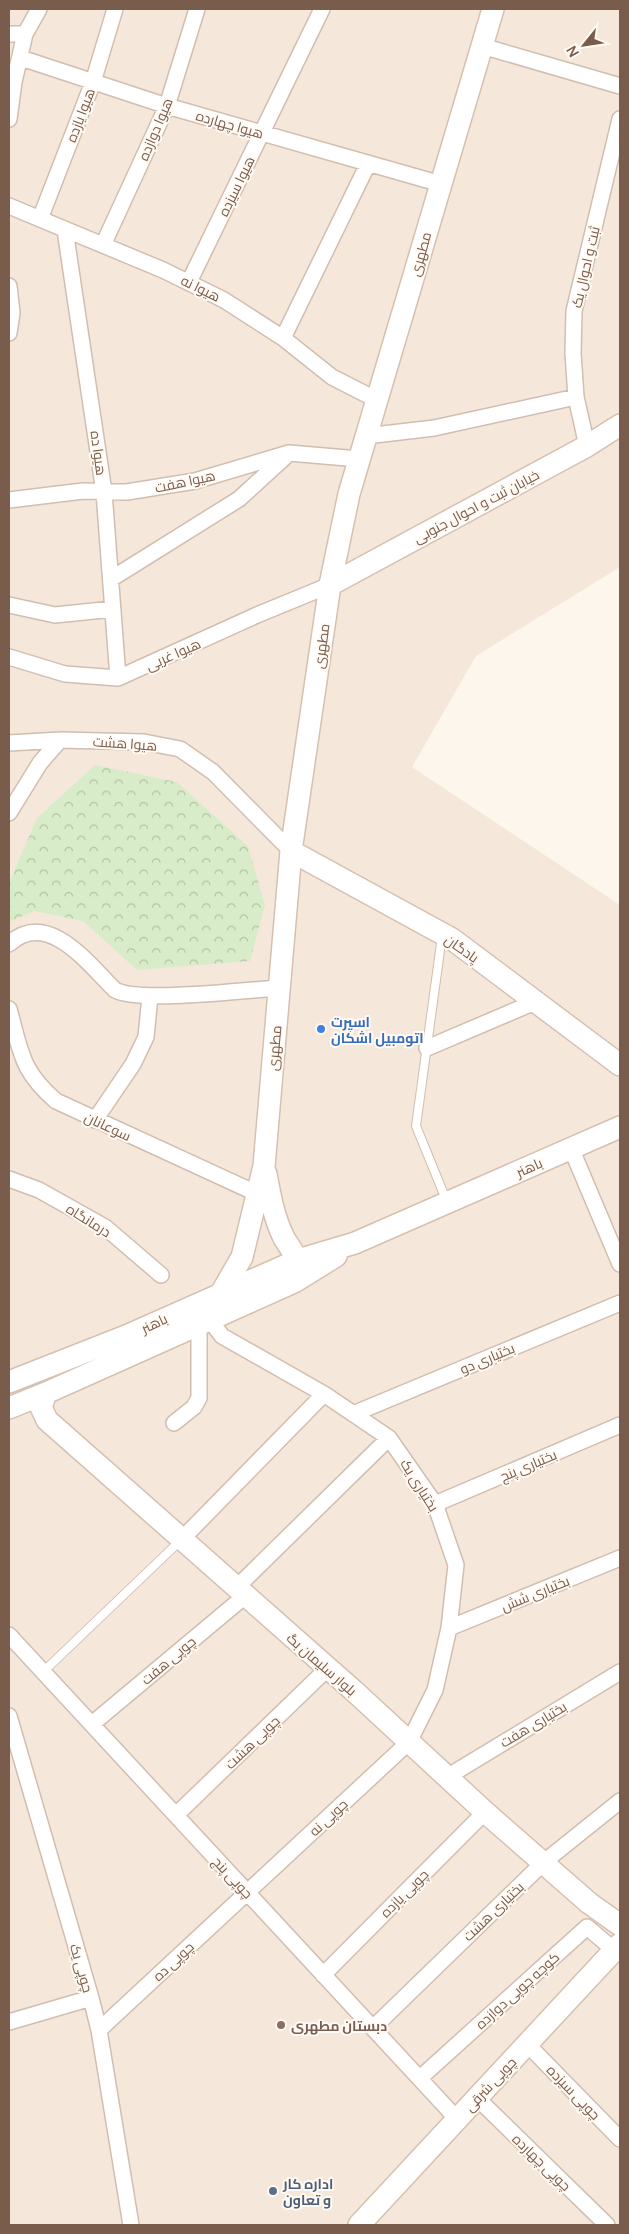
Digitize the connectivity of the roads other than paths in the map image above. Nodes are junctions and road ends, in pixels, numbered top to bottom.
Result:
1 (38, 9) edge
2 (115, 9) edge
3 (197, 9) edge
4 (322, 9) edge
5 (493, 9) edge
6 (9, 34) edge
7 (25, 34) junction
8 (482, 46) junction
9 (21, 58) junction
10 (93, 82) junction
11 (11, 83) edge
12 (620, 86) edge
13 (166, 106) junction
14 (9, 119) edge
15 (620, 120) edge
16 (262, 133) junction
17 (368, 164) junction
18 (441, 184) junction
19 (9, 206) edge
20 (40, 219) junction
21 (65, 230) junction
22 (103, 245) junction
23 (189, 282) junction
24 (9, 286) edge
25 (9, 333) edge
26 (283, 338) junction
27 (576, 397) junction
28 (377, 400) junction
29 (620, 425) edge
30 (366, 436) junction
31 (587, 446) junction
32 (289, 454) junction
33 (360, 459) junction
34 (104, 492) junction
35 (9, 500) edge
36 (111, 579) junction
37 (330, 585) junction
38 (10, 607) edge
39 (113, 609) junction
40 (9, 657) edge
41 (118, 678) junction
42 (60, 740) junction
43 (9, 742) edge
44 (9, 813) edge
45 (291, 851) junction
46 (442, 934) junction
47 (9, 944) edge
48 (279, 988) junction
49 (150, 996) junction
50 (535, 1002) junction
51 (9, 1009) edge
52 (426, 1048) junction
53 (620, 1065) edge
54 (95, 1120) junction
55 (620, 1127) edge
56 (571, 1148) junction
57 (264, 1166) junction
58 (9, 1179) edge
59 (258, 1194) junction
60 (447, 1203) junction
61 (355, 1244) junction
62 (298, 1260) junction
63 (620, 1264) edge
64 (161, 1275) dead end
65 (294, 1282) junction
66 (220, 1295) junction
67 (620, 1303) edge
68 (204, 1322) junction
69 (9, 1382) edge
70 (46, 1393) junction
71 (324, 1394) junction
72 (9, 1408) edge
73 (353, 1414) junction
74 (174, 1423) dead end
75 (620, 1425) edge
76 (389, 1438) junction
77 (436, 1504) junction
78 (181, 1540) junction
79 (620, 1558) edge
80 (241, 1592) junction
81 (449, 1628) junction
82 (9, 1635) edge
83 (328, 1668) junction
84 (43, 1672) junction
85 (620, 1672) edge
86 (9, 1716) edge
87 (92, 1724) junction
88 (409, 1742) junction
89 (447, 1777) junction
90 (620, 1801) edge
91 (485, 1812) junction
92 (176, 1815) junction
93 (544, 1862) junction
94 (247, 1892) junction
95 (589, 1903) junction
96 (620, 1925) edge
97 (618, 1945) edge
98 (324, 1974) junction
99 (91, 1998) junction
100 (9, 2022) edge
101 (373, 2028) junction
102 (99, 2030) junction
103 (528, 2044) junction
104 (420, 2078) junction
105 (477, 2098) junction
106 (457, 2119) junction
107 (620, 2140) edge
108 (131, 2225) edge
109 (359, 2225) edge
110 (607, 2225) edge

1 - 7 street
2 - 10 street, هیوا یازده
3 - 13 street, هیوا دوازده
4 - 16 street, هیوا سیزده
5 - 8 main road, مطهری
6 - 7 street
7 - 9 street
8 - 12 street
8 - 18 main road, مطهری
9 - 10 street, هیوا چهارده
9 - 11 street
10 - 13 street, هیوا چهارده
10 - 20 street, هیوا یازده
11 - 14 street
13 - 16 street, هیوا چهارده
13 - 22 street, هیوا دوازده
15 - 27 street, ثبت و احوال یک
16 - 17 street, هیوا چهارده
16 - 23 street, هیوا سیزده
17 - 18 street, هیوا چهارده
17 - 26 street
18 - 28 main road, مطهری
19 - 20 street, هیوا نه
20 - 21 street, هیوا نه
21 - 22 street, هیوا نه
21 - 34 street, هیوا ده
22 - 23 street, هیوا نه
23 - 26 street, هیوا نه
24 - 25 street
26 - 28 street, هیوا نه
27 - 30 street
27 - 31 street, ثبت و احوال یک
28 - 30 main road, مطهری
29 - 31 main road, خیابان ثبت و احوال جنوبی
30 - 33 main road, مطهری
31 - 37 main road, خیابان ثبت و احوال جنوبی
32 - 33 street, هیوا هفت
32 - 34 street, هیوا هفت
32 - 36 street
33 - 37 main road, مطهری
34 - 35 street, هیوا هفت
34 - 36 street, هیوا ده
36 - 39 street, هیوا ده
37 - 41 street, هیوا غربی
37 - 45 main road, مطهری
38 - 39 street
39 - 41 street, هیوا ده
40 - 41 street, هیوا غربی
42 - 43 street, هیوا هشت
42 - 44 street
42 - 45 street, هیوا هشت
45 - 46 main road, پادگان
45 - 48 main road, مطهری
46 - 50 main road, پادگان
46 - 52 lane
47 - 49 street
48 - 49 street
48 - 57 main road, مطهری
49 - 54 street
50 - 52 street
50 - 53 main road, پادگان
51 - 54 street, سوعانان
52 - 60 lane
54 - 59 street, سوعانان
55 - 56 main road, باهنر
56 - 60 main road, باهنر
56 - 63 street
57 - 59 main road, مطهری
57 - 62 main road
58 - 64 street, درمانگاه
59 - 66 main road, مطهری
60 - 61 main road, باهنر
61 - 62 main road, باهنر
61 - 65 main road, باهنر
62 - 65 main road
62 - 66 main road, باهنر
65 - 68 main road, باهنر
66 - 69 main road, باهنر
67 - 73 street, بختیاری دو
68 - 70 main road, باهنر
68 - 71 street, بختیاری یک
68 - 74 street
70 - 72 main road, باهنر
70 - 78 main road, بلوار سلیمان بگ
71 - 73 street, بختیاری یک
71 - 78 street
73 - 76 street, بختیاری یک
75 - 77 street, بختیاری پنج
76 - 77 street, بختیاری یک
76 - 80 street, چوپی هفت
77 - 81 street, بختیاری یک
78 - 80 main road, بلوار سلیمان بگ
78 - 84 lane
79 - 81 street, بختیاری شش
80 - 83 main road, بلوار سلیمان بگ
80 - 87 street, چوپی هفت
81 - 88 street, بختیاری یک
82 - 84 street, چوپی پنج
83 - 88 main road, بلوار سلیمان بگ
83 - 92 street, چوپی هشت
84 - 87 street, چوپی پنج
85 - 89 street, بختیاری هفت
86 - 99 street, چوپی یک
87 - 92 street, چوپی پنج
88 - 89 main road, بلوار سلیمان بگ
88 - 94 street, چوپی نه
89 - 91 main road, بلوار سلیمان بگ
90 - 93 street, بختیاری هشت
91 - 93 main road, بلوار سلیمان بگ
91 - 98 street, چوپی یازده
92 - 94 street, چوپی پنج
93 - 95 main road, بلوار سلیمان بگ
93 - 101 street, بختیاری هشت
94 - 98 street, چوپی پنج
94 - 102 street, چوپی ده
95 - 96 main road, بلوار سلیمان بگ
95 - 97 main road
97 - 103 main road, چوپی شرقی
97 - 104 street, کوچه چوپی دوازده
98 - 101 street, چوپی پنج
99 - 100 street
99 - 102 street, چوپی یک
101 - 104 street, چوپی پنج
102 - 108 street, چوپی یک
103 - 105 main road, چوپی شرقی
103 - 107 street, چوپی سیزده
104 - 106 street, چوپی پنج
105 - 106 main road, چوپی شرقی
105 - 110 street, چوپی چهارده
106 - 109 main road, چوپی شرقی

